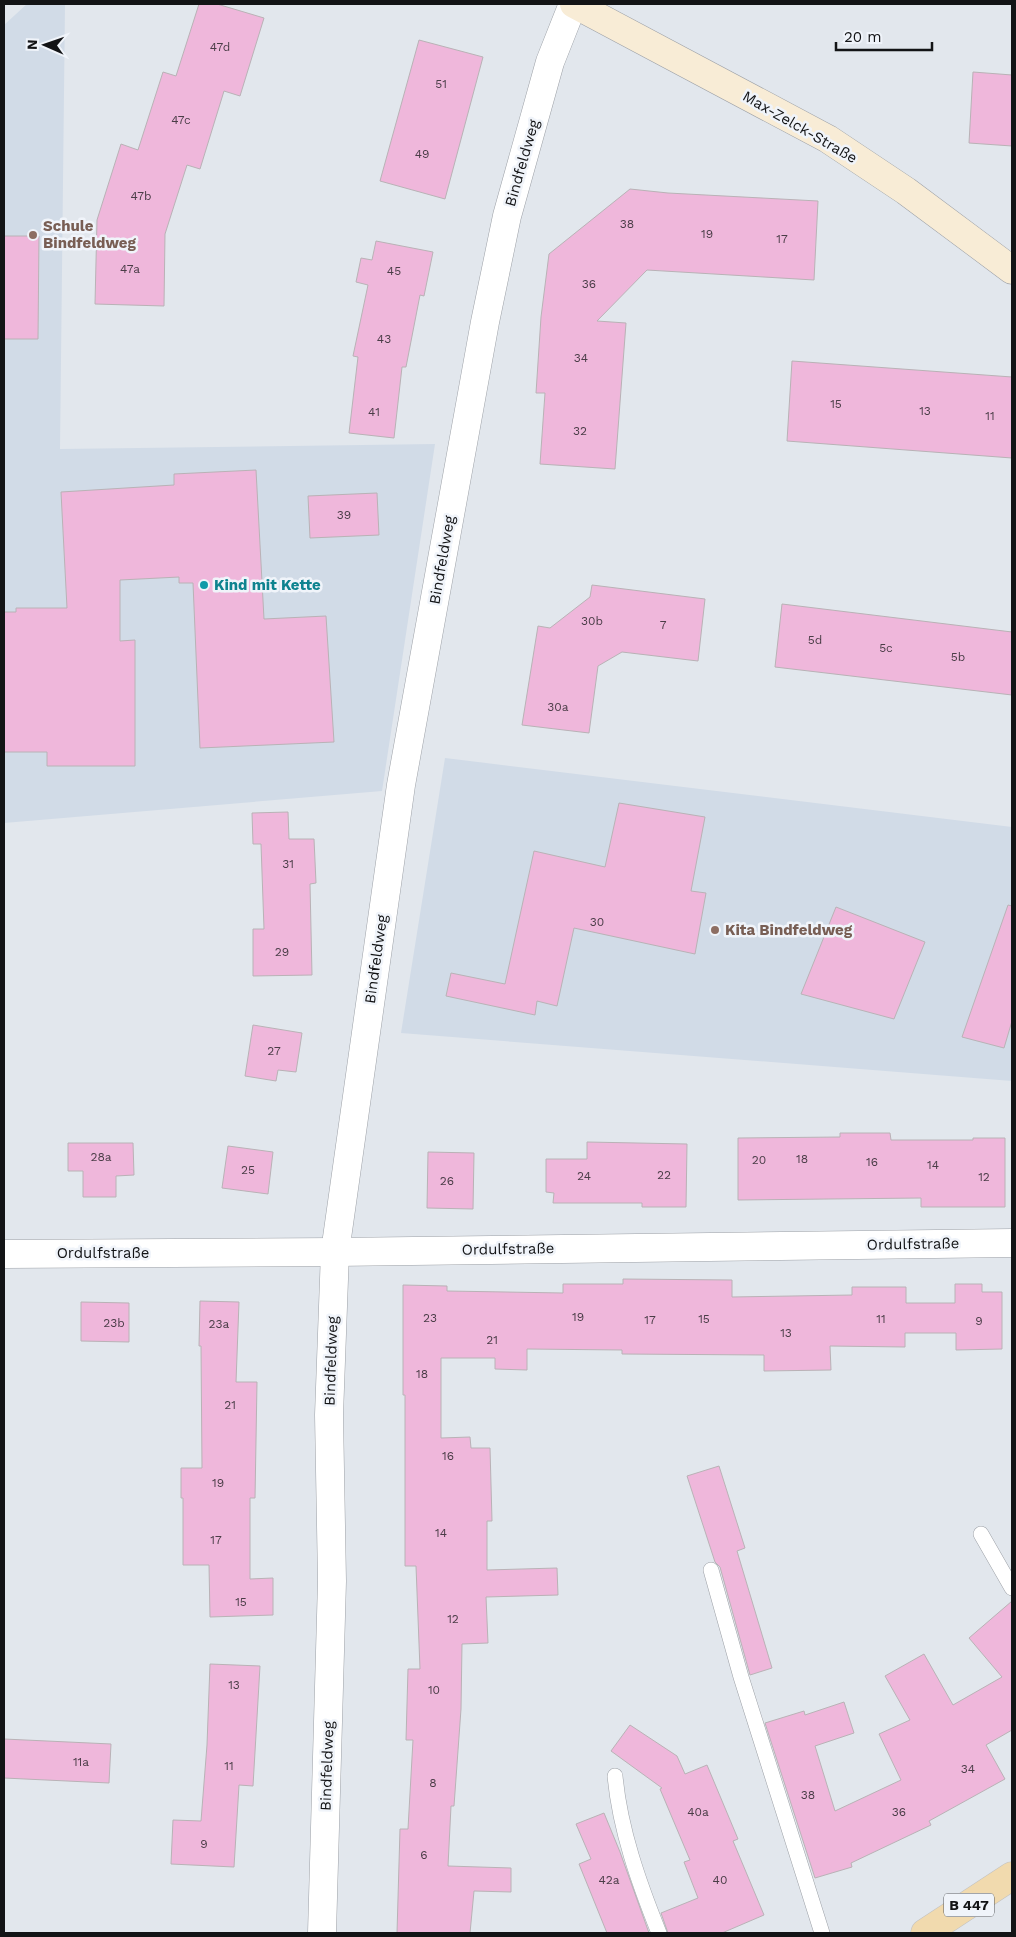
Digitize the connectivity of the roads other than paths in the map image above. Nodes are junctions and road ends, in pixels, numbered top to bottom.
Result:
1 (574, 4) edge
2 (1012, 270) edge
3 (1012, 1242) edge
4 (335, 1252) junction
5 (4, 1254) edge
6 (981, 1534) dead end
7 (711, 1570) dead end
8 (1012, 1588) edge
9 (615, 1776) dead end
10 (1012, 1876) edge
11 (322, 1933) edge
12 (659, 1933) edge
13 (822, 1933) edge
14 (925, 1933) edge

1 - 2 street, Max-Zelck-Straße
1 - 4 street, Bindfeldweg
3 - 4 street, Ordulfstraße
4 - 5 street, Ordulfstraße
4 - 11 street, Bindfeldweg
6 - 8 lane
7 - 13 lane
9 - 12 lane
10 - 14 main road, B 447

